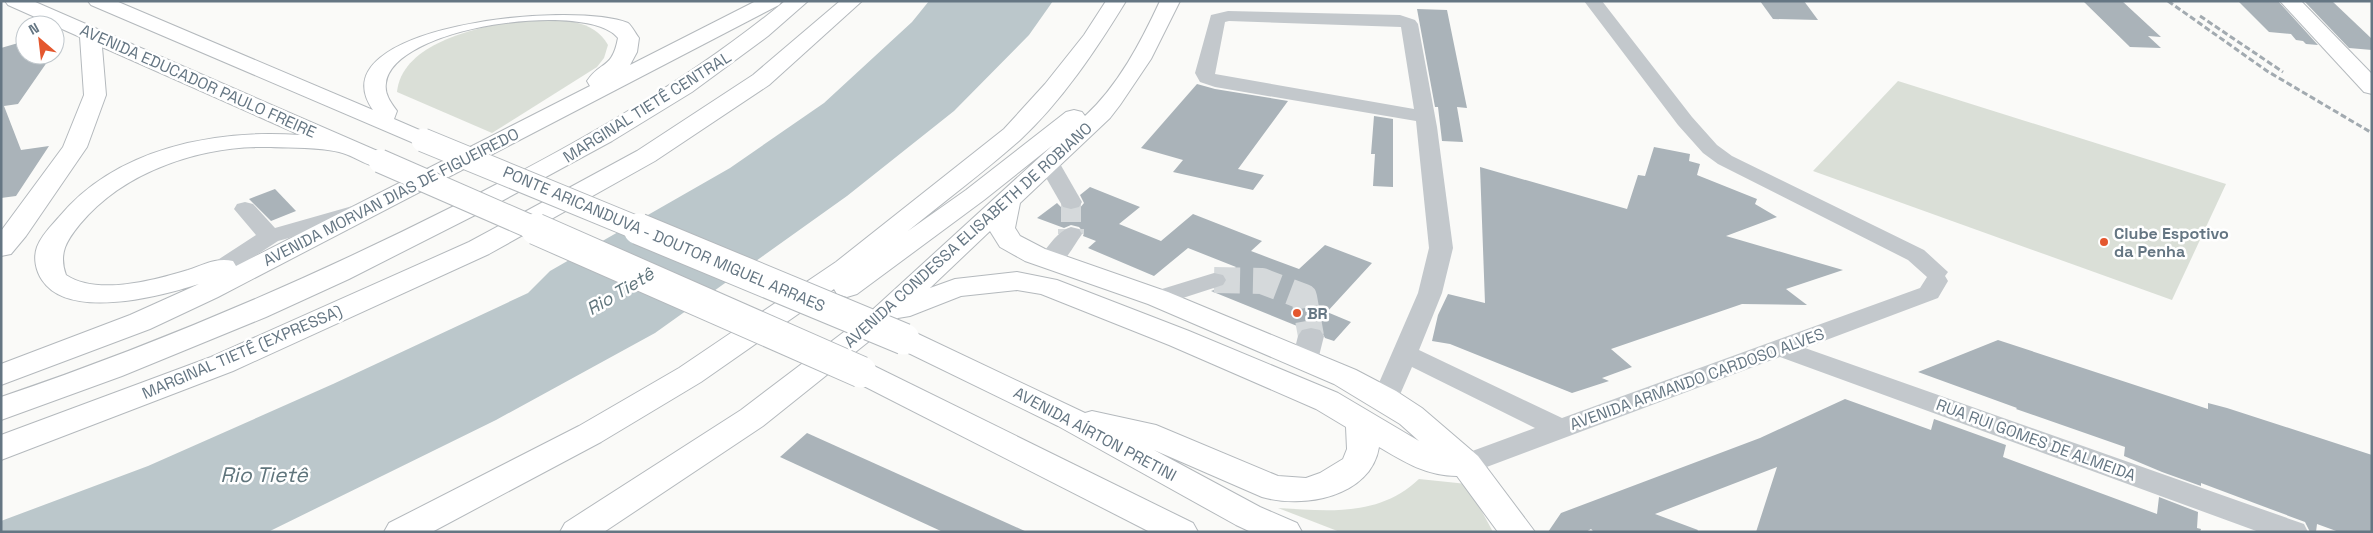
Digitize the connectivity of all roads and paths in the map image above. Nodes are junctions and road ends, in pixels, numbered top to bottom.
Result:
1 (16, 1) edge
2 (98, 1) edge
3 (131, 1) edge
4 (772, 1) edge
5 (798, 1) edge
6 (852, 1) edge
7 (1116, 1) edge
8 (1170, 1) edge
9 (1593, 1) edge
10 (2290, 1) edge
11 (90, 34) junction
12 (176, 34) junction
13 (1130, 78) junction
14 (2372, 87) edge
15 (381, 121) junction
16 (1426, 122) junction
17 (520, 131) junction
18 (423, 140) joint
19 (341, 145) junction
20 (1048, 162) junction
21 (1008, 200) junction
22 (1071, 202) tunnel mouth
23 (245, 209) dead end
24 (362, 213) junction
25 (1071, 234) tunnel mouth
26 (270, 236) junction
27 (1, 248) edge
28 (1050, 261) junction
29 (220, 268) junction
30 (1214, 280) tunnel mouth
31 (1158, 298) junction
32 (772, 320) junction
33 (879, 320) junction
34 (904, 339) joint
35 (1780, 348) junction
36 (1404, 354) junction
37 (1, 375) edge
38 (1385, 399) junction
39 (8, 406) edge
40 (1069, 418) junction
41 (1362, 422) junction
42 (1561, 429) junction
43 (1, 448) edge
44 (1466, 464) junction
45 (401, 532) edge
46 (577, 532) edge
47 (1181, 532) edge
48 (1285, 532) edge
49 (1518, 532) edge
50 (2293, 532) edge

1 - 11 main road, AVENIDA EDUCADOR PAULO FREIRE
2 - 12 main road, AVENIDA EDUCADOR PAULO FREIRE
3 - 12 main road
4 - 17 main road, AVENIDA MORVAN DIAS DE FIGUEIREDO
5 - 39 main road, MARGINAL TIETÊ CENTRAL
6 - 43 main road, MARGINAL TIETÊ (EXPRESSA)
7 - 32 main road
8 - 13 main road, AVENIDA CONDESSA ELISABETH DE ROBIANO
9 - 35 street, AVENIDA ARMANDO CARDOSO ALVES
10 - 14 main road
11 - 19 main road, AVENIDA EDUCADOR PAULO FREIRE
11 - 27 main road
12 - 15 main road, AVENIDA EDUCADOR PAULO FREIRE
13 - 20 main road, AVENIDA CONDESSA ELISABETH DE ROBIANO
13 - 32 main road
15 - 17 main road
15 - 18 main road, AVENIDA EDUCADOR PAULO FREIRE
16 - 16 street
16 - 36 street
17 - 24 main road, AVENIDA MORVAN DIAS DE FIGUEIREDO
18 - 34 main road, PONTE ARICANDUVA - DOUTOR MIGUEL ARRAES, bridge
19 - 29 main road
19 - 47 main road, AVENIDA EDUCADOR PAULO FREIRE, bridge
20 - 21 main road, AVENIDA CONDESSA ELISABETH DE ROBIANO
20 - 22 street
21 - 28 main road
21 - 33 main road, AVENIDA CONDESSA ELISABETH DE ROBIANO
23 - 26 street
24 - 26 street
24 - 29 main road
24 - 37 main road, AVENIDA MORVAN DIAS DE FIGUEIREDO
25 - 28 street
26 - 29 street
28 - 31 main road
30 - 31 street
31 - 38 main road
32 - 45 main road
33 - 41 main road
33 - 46 main road, AVENIDA CONDESSA ELISABETH DE ROBIANO
34 - 40 main road, AVENIDA AÍRTON PRETINI
35 - 42 street, AVENIDA ARMANDO CARDOSO ALVES
35 - 50 street, RUA RUI GOMES DE ALMEIDA
36 - 38 street
36 - 42 street
38 - 44 main road
40 - 41 main road
40 - 48 main road, AVENIDA AÍRTON PRETINI
41 - 44 main road
42 - 44 street, AVENIDA ARMANDO CARDOSO ALVES
44 - 49 main road

